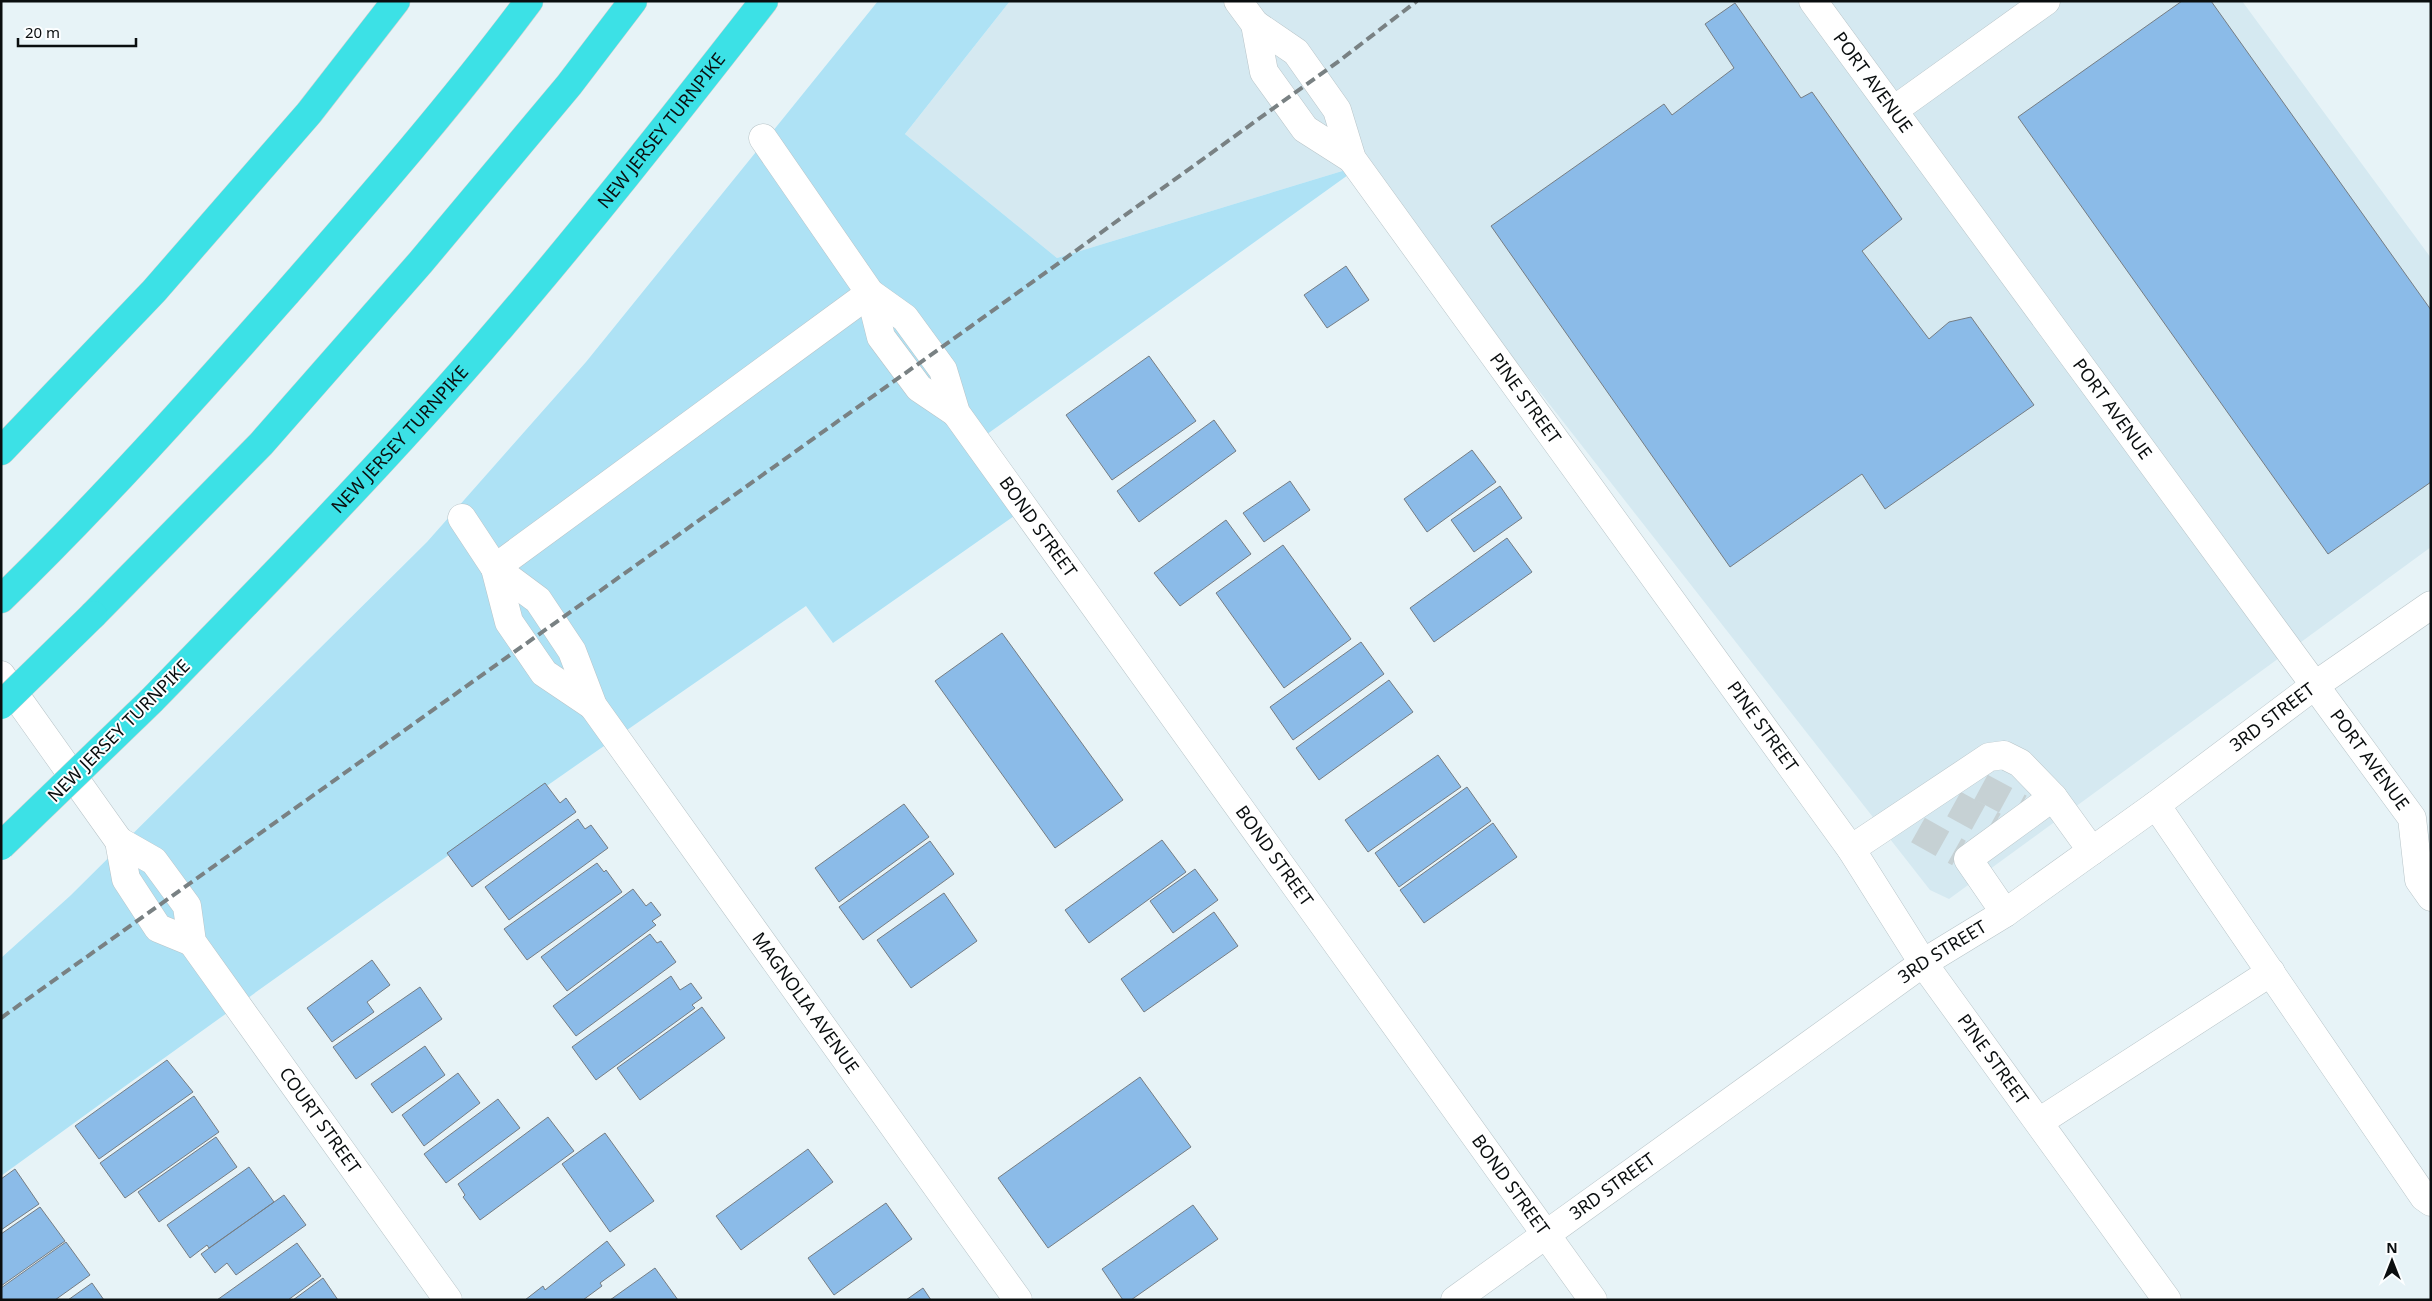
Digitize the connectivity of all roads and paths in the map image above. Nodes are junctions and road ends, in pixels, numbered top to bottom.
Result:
1 (396, 1) edge
2 (633, 1) edge
3 (764, 1) edge
4 (1238, 1) edge
5 (1813, 1) edge
6 (2046, 1) edge
7 (524, 7) edge
8 (1255, 24) junction
9 (1894, 110) junction
10 (762, 138) dead end
11 (1352, 159) junction
12 (870, 293) junction
13 (1, 452) edge
14 (462, 518) dead end
15 (495, 568) junction
16 (1, 599) edge
17 (2431, 605) edge
18 (1, 674) edge
19 (2314, 686) junction
20 (1, 705) edge
21 (593, 706) junction
22 (2052, 797) junction
23 (2156, 805) junction
24 (2421, 822) edge
25 (119, 841) junction
26 (1, 846) edge
27 (1851, 849) junction
28 (2092, 851) junction
29 (2431, 897) edge
30 (2005, 913) junction
31 (192, 942) junction
32 (1923, 963) junction
33 (2271, 972) junction
34 (2039, 1122) junction
35 (2431, 1202) edge
36 (1545, 1235) junction
37 (448, 1300) edge
38 (1018, 1300) edge
39 (1455, 1300) edge
40 (1593, 1300) edge
41 (2166, 1300) edge

1 - 13 highway
2 - 20 highway, bridge
3 - 26 highway, NEW JERSEY TURNPIKE, bridge
4 - 8 street, PINE STREET
5 - 9 street, PORT AVENUE
6 - 9 street
7 - 16 highway
8 - 11 street, PINE STREET
8 - 11 street, PINE STREET
9 - 19 street, PORT AVENUE
10 - 12 street, BOND STREET
11 - 27 street, PINE STREET
12 - 15 street
12 - 36 street, BOND STREET
14 - 15 street, MAGNOLIA AVENUE
15 - 21 street, MAGNOLIA AVENUE
15 - 21 street, MAGNOLIA AVENUE
17 - 19 street, 3RD STREET
18 - 25 street, COURT STREET
19 - 23 street, 3RD STREET
19 - 24 street, PORT AVENUE
21 - 38 street, MAGNOLIA AVENUE
22 - 27 street
22 - 28 street
22 - 30 street
23 - 28 street, 3RD STREET
23 - 33 street
24 - 29 street, PORT AVENUE
25 - 31 street, COURT STREET
25 - 31 street, COURT STREET
27 - 32 street, PINE STREET
28 - 30 street, 3RD STREET
30 - 32 street, 3RD STREET
31 - 37 street, COURT STREET
32 - 34 street, PINE STREET
32 - 36 street, 3RD STREET
33 - 34 street
33 - 35 street
34 - 41 street, PINE STREET
36 - 39 street, 3RD STREET
36 - 40 street, BOND STREET

